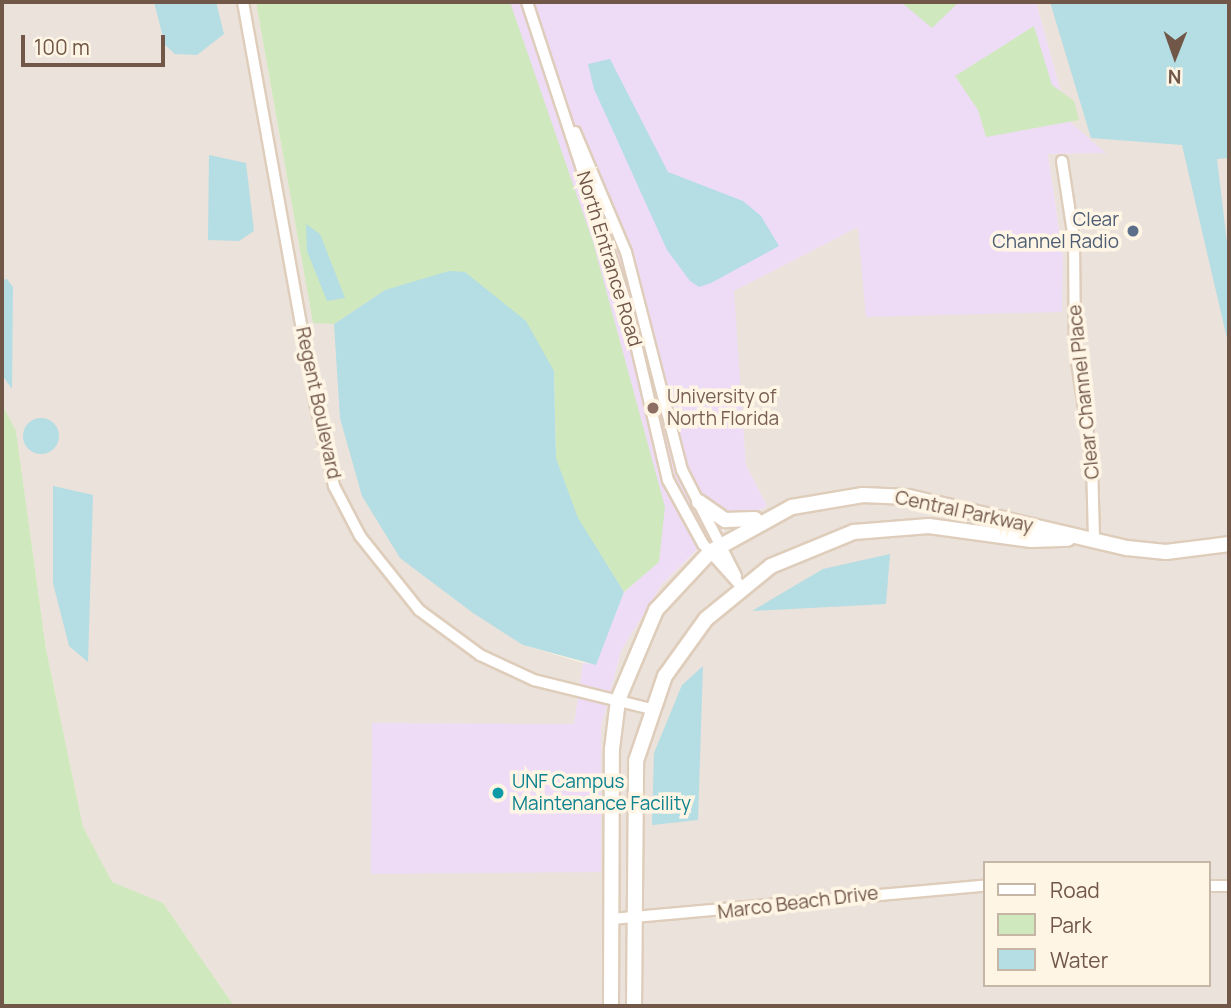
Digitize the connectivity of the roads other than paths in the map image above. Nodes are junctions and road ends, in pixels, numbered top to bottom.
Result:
1 (243, 2) edge
2 (527, 2) edge
3 (562, 106) junction
4 (1062, 162) dead end
5 (639, 292) junction
6 (629, 314) junction
7 (699, 502) junction
8 (764, 518) junction
9 (1089, 539) junction
10 (1229, 544) edge
11 (715, 548) junction
12 (741, 586) junction
13 (618, 700) junction
14 (651, 709) junction
15 (982, 886) edge
16 (1210, 886) edge
17 (1229, 886) edge
18 (632, 918) junction
19 (611, 919) junction
20 (611, 1006) edge
21 (634, 1006) edge

1 - 13 street, Regent Boulevard
2 - 3 street, North Entrance Road
3 - 5 street, North Entrance Road
3 - 6 street, North Entrance Road
4 - 9 street, Clear Channel Place
5 - 6 street
5 - 7 street, North Entrance Road
6 - 11 street, North Entrance Road
7 - 8 street
7 - 11 street, North Entrance Road
8 - 9 street, Central Parkway
8 - 11 street, Central Parkway
9 - 10 street, Central Parkway
9 - 12 street, Central Parkway
11 - 12 street, North Entrance Road
11 - 13 street, Central Parkway
12 - 14 street, Central Parkway
13 - 14 street, Regent Boulevard
13 - 19 street, Central Parkway
14 - 18 street, Central Parkway
15 - 18 street, Marco Beach Drive
16 - 17 street
18 - 19 street, Marco Beach Drive
18 - 21 street, Central Parkway
19 - 20 street, Central Parkway

